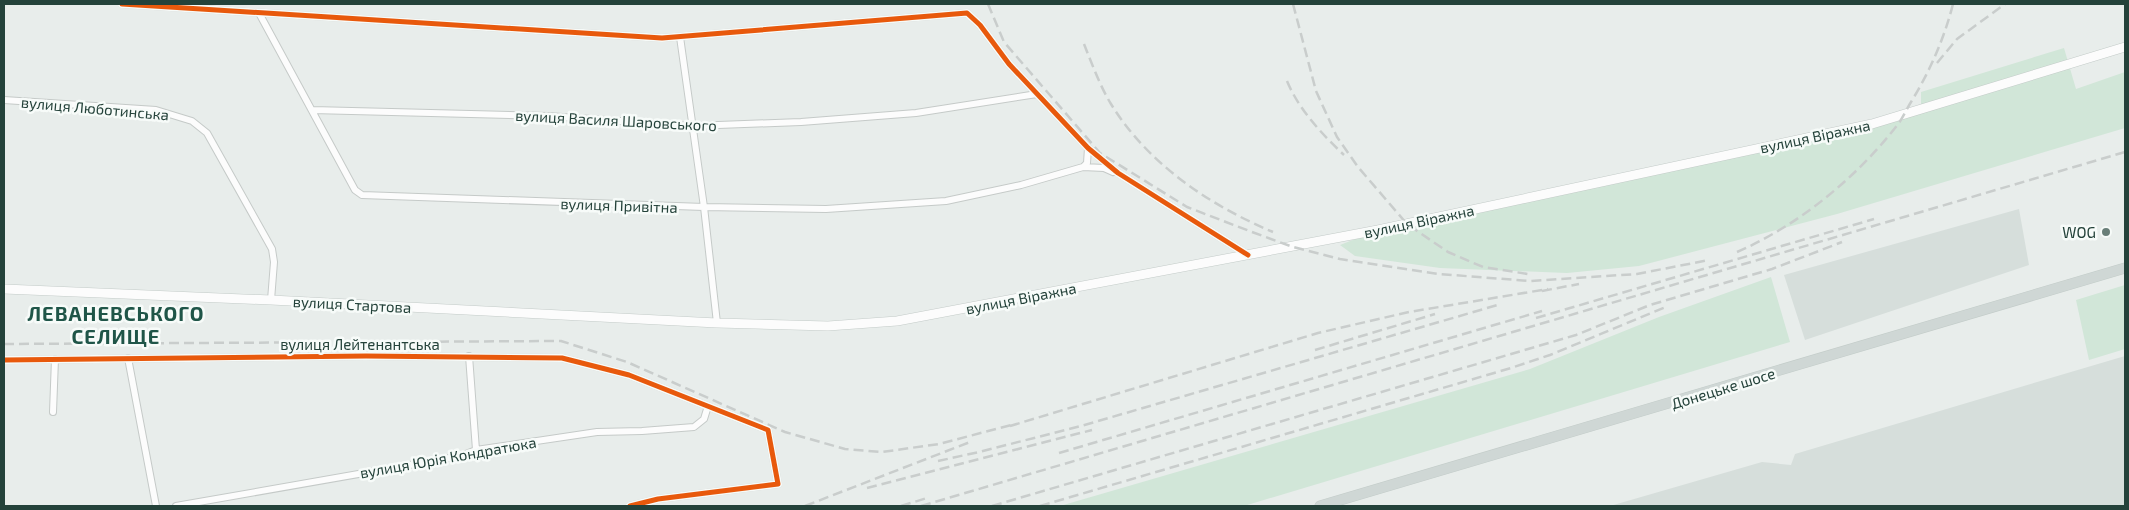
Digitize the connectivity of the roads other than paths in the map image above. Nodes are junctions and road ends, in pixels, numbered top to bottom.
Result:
1 (122, 4) edge
2 (260, 13) junction
3 (680, 37) junction
4 (2125, 47) edge
5 (1037, 94) junction
6 (4, 100) edge
7 (312, 110) junction
8 (692, 126) junction
9 (1088, 148) junction
10 (1083, 167) junction
11 (1118, 174) junction
12 (704, 207) junction
13 (1248, 255) junction
14 (2125, 268) edge
15 (4, 290) edge
16 (271, 300) junction
17 (700, 322) joint
18 (717, 323) junction
19 (468, 356) junction
20 (128, 358) junction
21 (55, 359) junction
22 (4, 360) edge
23 (708, 406) junction
24 (53, 412) dead end
25 (476, 450) junction
26 (156, 506) edge
27 (176, 506) edge
28 (630, 506) edge
29 (1320, 506) edge

1 - 2 street
2 - 3 street
2 - 7 street, вулиця Привітна
3 - 5 street
3 - 8 street
4 - 13 main road, вулиця Віражна
5 - 8 street, вулиця Василя Шаровського
5 - 9 street
6 - 16 street, вулиця Люботинська
7 - 8 street, вулиця Василя Шаровського
7 - 12 street, вулиця Привітна
8 - 12 street
9 - 10 street
9 - 11 street
10 - 11 street
10 - 12 street, вулиця Привітна
11 - 13 street
12 - 18 street
13 - 18 main road, вулиця Віражна
14 - 29 main road, Донецьке шосе
15 - 16 main road, вулиця Стартова
16 - 17 main road, вулиця Стартова
17 - 18 main road, вулиця Віражна
19 - 20 street, вулиця Лейтенантська
19 - 23 street, вулиця Лейтенантська
19 - 25 street
20 - 21 street, вулиця Лейтенантська
20 - 26 street
21 - 22 street, вулиця Лейтенантська
21 - 24 street
23 - 25 street, вулиця Юрія Кондратюка
23 - 28 street, вулиця Лейтенантська
25 - 27 street, вулиця Юрія Кондратюка

